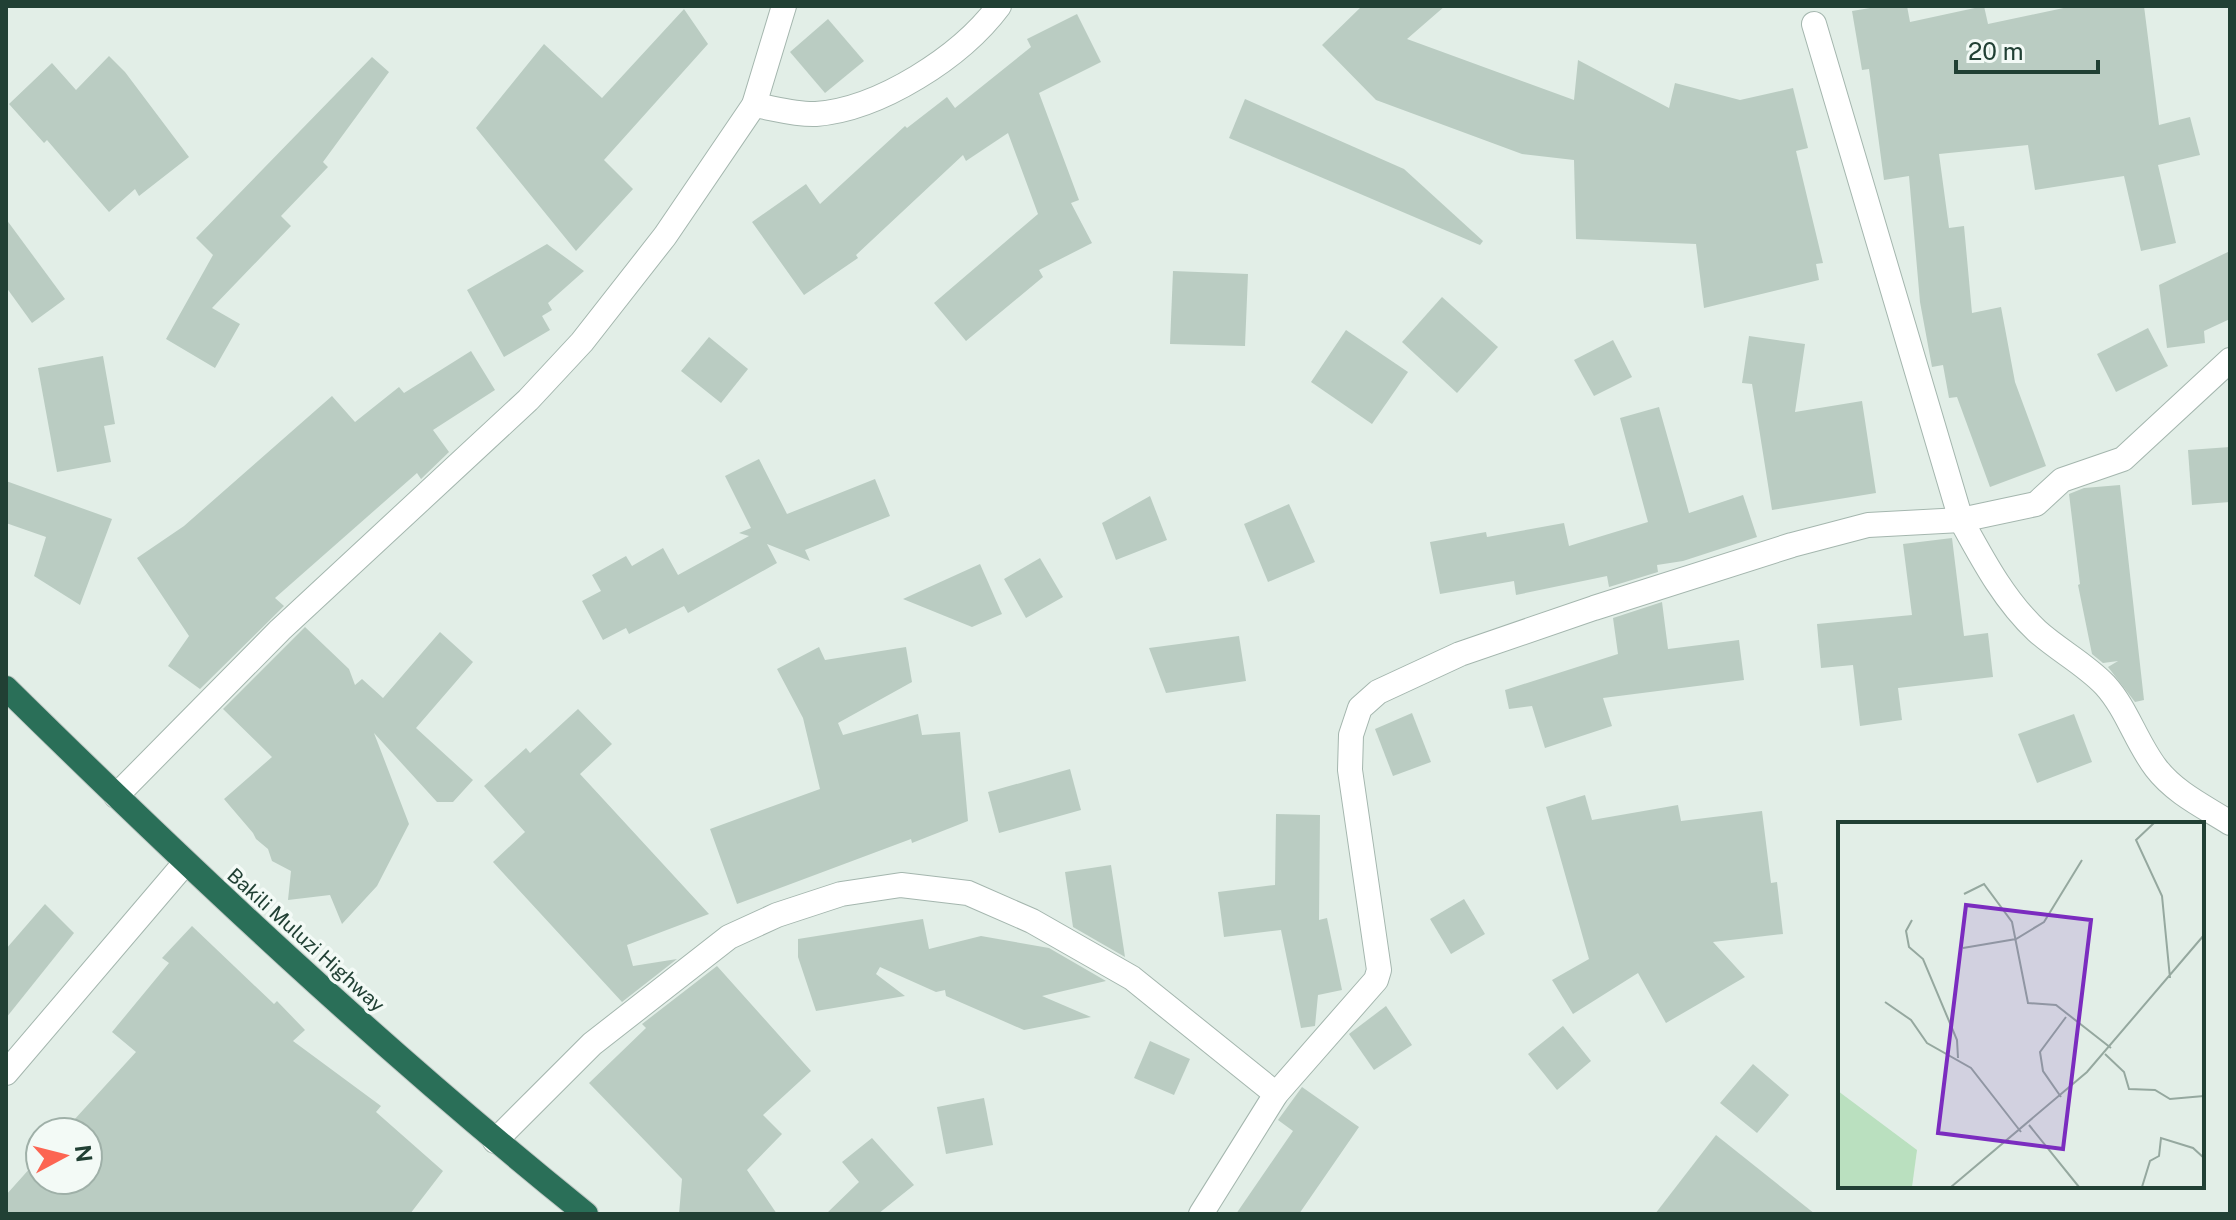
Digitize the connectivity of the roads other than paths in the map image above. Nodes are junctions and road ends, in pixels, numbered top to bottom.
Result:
1 (784, 6) edge
2 (999, 6) edge
3 (1814, 24) dead end
4 (754, 105) junction
5 (2230, 360) edge
6 (1961, 520) junction
7 (6, 688) edge
8 (116, 796) junction
9 (2230, 823) edge
10 (185, 863) junction
11 (6, 1073) edge
12 (1276, 1094) junction
13 (495, 1141) junction
14 (586, 1214) edge
15 (1201, 1214) edge

1 - 4 street
2 - 4 street
3 - 6 street
4 - 8 street
5 - 6 street
6 - 9 street
6 - 12 street
7 - 8 highway, Bakili Muluzi Highway
8 - 10 highway, Bakili Muluzi Highway
10 - 11 street
10 - 13 highway, Bakili Muluzi Highway
12 - 13 street
12 - 15 street
13 - 14 highway, Bakili Muluzi Highway

